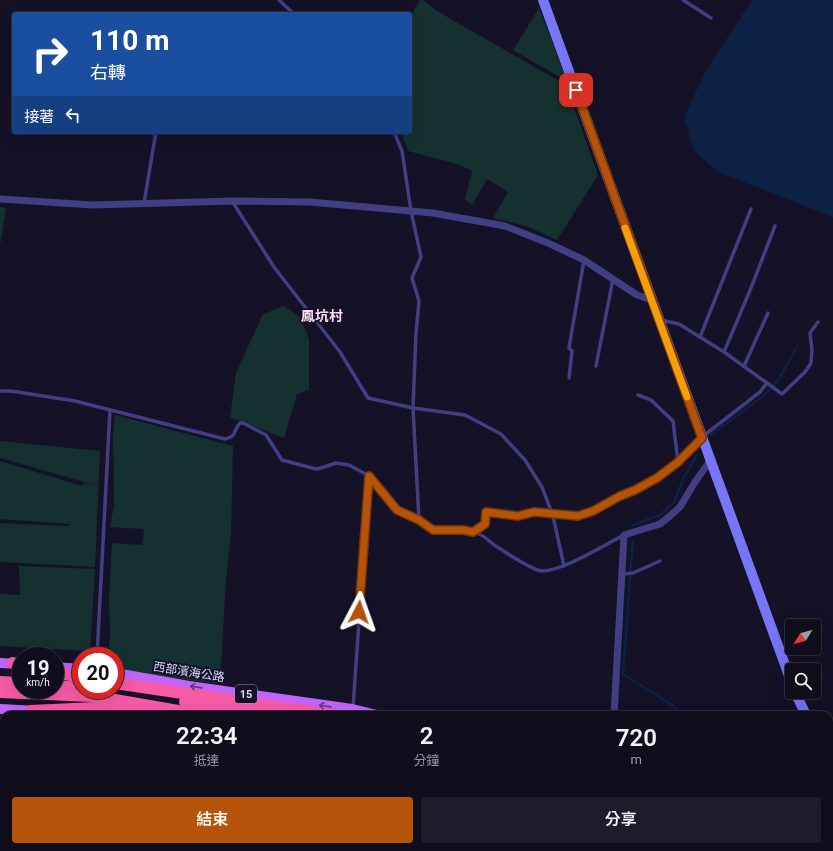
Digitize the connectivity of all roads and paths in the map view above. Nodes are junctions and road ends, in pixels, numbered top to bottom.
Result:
1 (279, 0) edge
2 (543, 0) edge
3 (682, 0) edge
4 (292, 12) edge
5 (711, 18) dead end
6 (156, 134) edge
7 (395, 134) edge
8 (0, 199) edge
9 (232, 201) junction
10 (144, 203) junction
11 (751, 209) dead end
12 (411, 212) junction
13 (775, 226) dead end
14 (584, 260) junction
15 (613, 279) junction
16 (652, 300) junction
17 (768, 313) dead end
18 (659, 320) junction
19 (818, 322) dead end
20 (700, 337) junction
21 (724, 352) junction
22 (596, 366) dead end
23 (744, 366) junction
24 (569, 378) dead end
25 (767, 383) junction
26 (0, 391) edge
27 (638, 395) dead end
28 (413, 408) junction
29 (110, 410) junction
30 (702, 438) junction
31 (710, 461) junction
32 (678, 462) junction
33 (369, 476) junction
34 (552, 513) junction
35 (419, 520) junction
36 (473, 532) junction
37 (624, 535) junction
38 (660, 561) dead end
39 (564, 566) junction
40 (623, 574) junction
41 (97, 647) edge
42 (0, 663) edge
43 (12, 664) edge
44 (785, 665) edge
45 (124, 675) edge
46 (0, 682) edge
47 (12, 683) edge
48 (124, 684) edge
49 (0, 692) edge
50 (124, 693) edge
51 (798, 699) edge
52 (0, 709) edge
53 (32, 711) joint
54 (112, 711) edge
55 (178, 711) edge
56 (241, 711) edge
57 (304, 711) edge
58 (346, 711) edge
59 (352, 711) edge
60 (614, 711) edge
61 (804, 711) edge

1 - 4 lane
2 - 16 street
3 - 5 lane
6 - 10 lane
7 - 12 lane
8 - 10 street
9 - 10 street
9 - 12 street
9 - 28 lane
11 - 20 lane
12 - 14 street
12 - 28 lane
13 - 21 lane
14 - 15 street
14 - 24 lane
15 - 16 street
15 - 22 lane
16 - 18 street
17 - 23 lane
18 - 20 lane
18 - 30 street
19 - 25 lane
20 - 21 lane
21 - 23 lane
23 - 25 lane
25 - 30 lane
26 - 29 lane
27 - 32 lane
28 - 34 lane
28 - 35 lane
29 - 33 lane
29 - 41 lane
30 - 31 street
30 - 32 lane
31 - 37 street
31 - 44 street
32 - 34 lane
33 - 35 lane
33 - 59 lane
34 - 36 lane
34 - 39 lane
35 - 36 lane
36 - 39 lane
37 - 39 lane
37 - 40 street
38 - 40 lane
40 - 60 street
42 - 43 main road
58 -> 45 main road, 西部濱海公路 / 15
46 - 47 highway
48 - 57 highway
49 - 55 highway
50 - 56 highway
51 - 61 street
52 - 53 main road
53 - 54 highway

